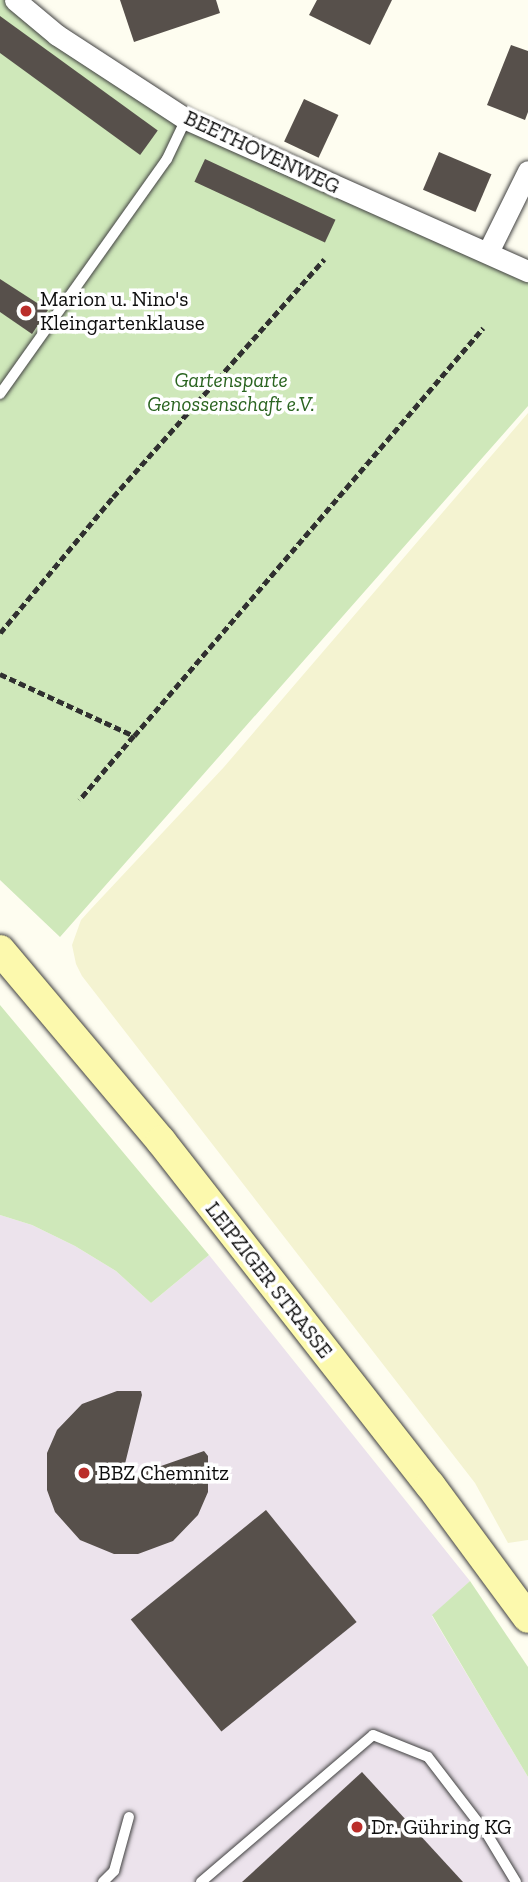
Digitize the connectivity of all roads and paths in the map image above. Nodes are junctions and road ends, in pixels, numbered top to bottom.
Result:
1 (15, 0) edge
2 (186, 119) junction
3 (528, 171) edge
4 (488, 252) junction
5 (324, 259) dead end
6 (528, 271) edge
7 (483, 328) dead end
8 (0, 394) edge
9 (0, 633) edge
10 (0, 674) edge
11 (134, 736) junction
12 (80, 800) dead end
13 (0, 950) edge
14 (526, 1610) edge
15 (129, 1817) dead end
16 (103, 1882) edge
17 (201, 1882) edge
18 (516, 1882) edge

1 - 2 street, BEETHOVENWEG
2 - 4 street, BEETHOVENWEG
2 - 8 lane
3 - 4 street
4 - 6 street, BEETHOVENWEG
5 - 9 path
7 - 11 path
10 - 11 path
11 - 12 path
13 - 14 main road, LEIPZIGER STRASSE
15 - 16 lane
17 - 18 lane

